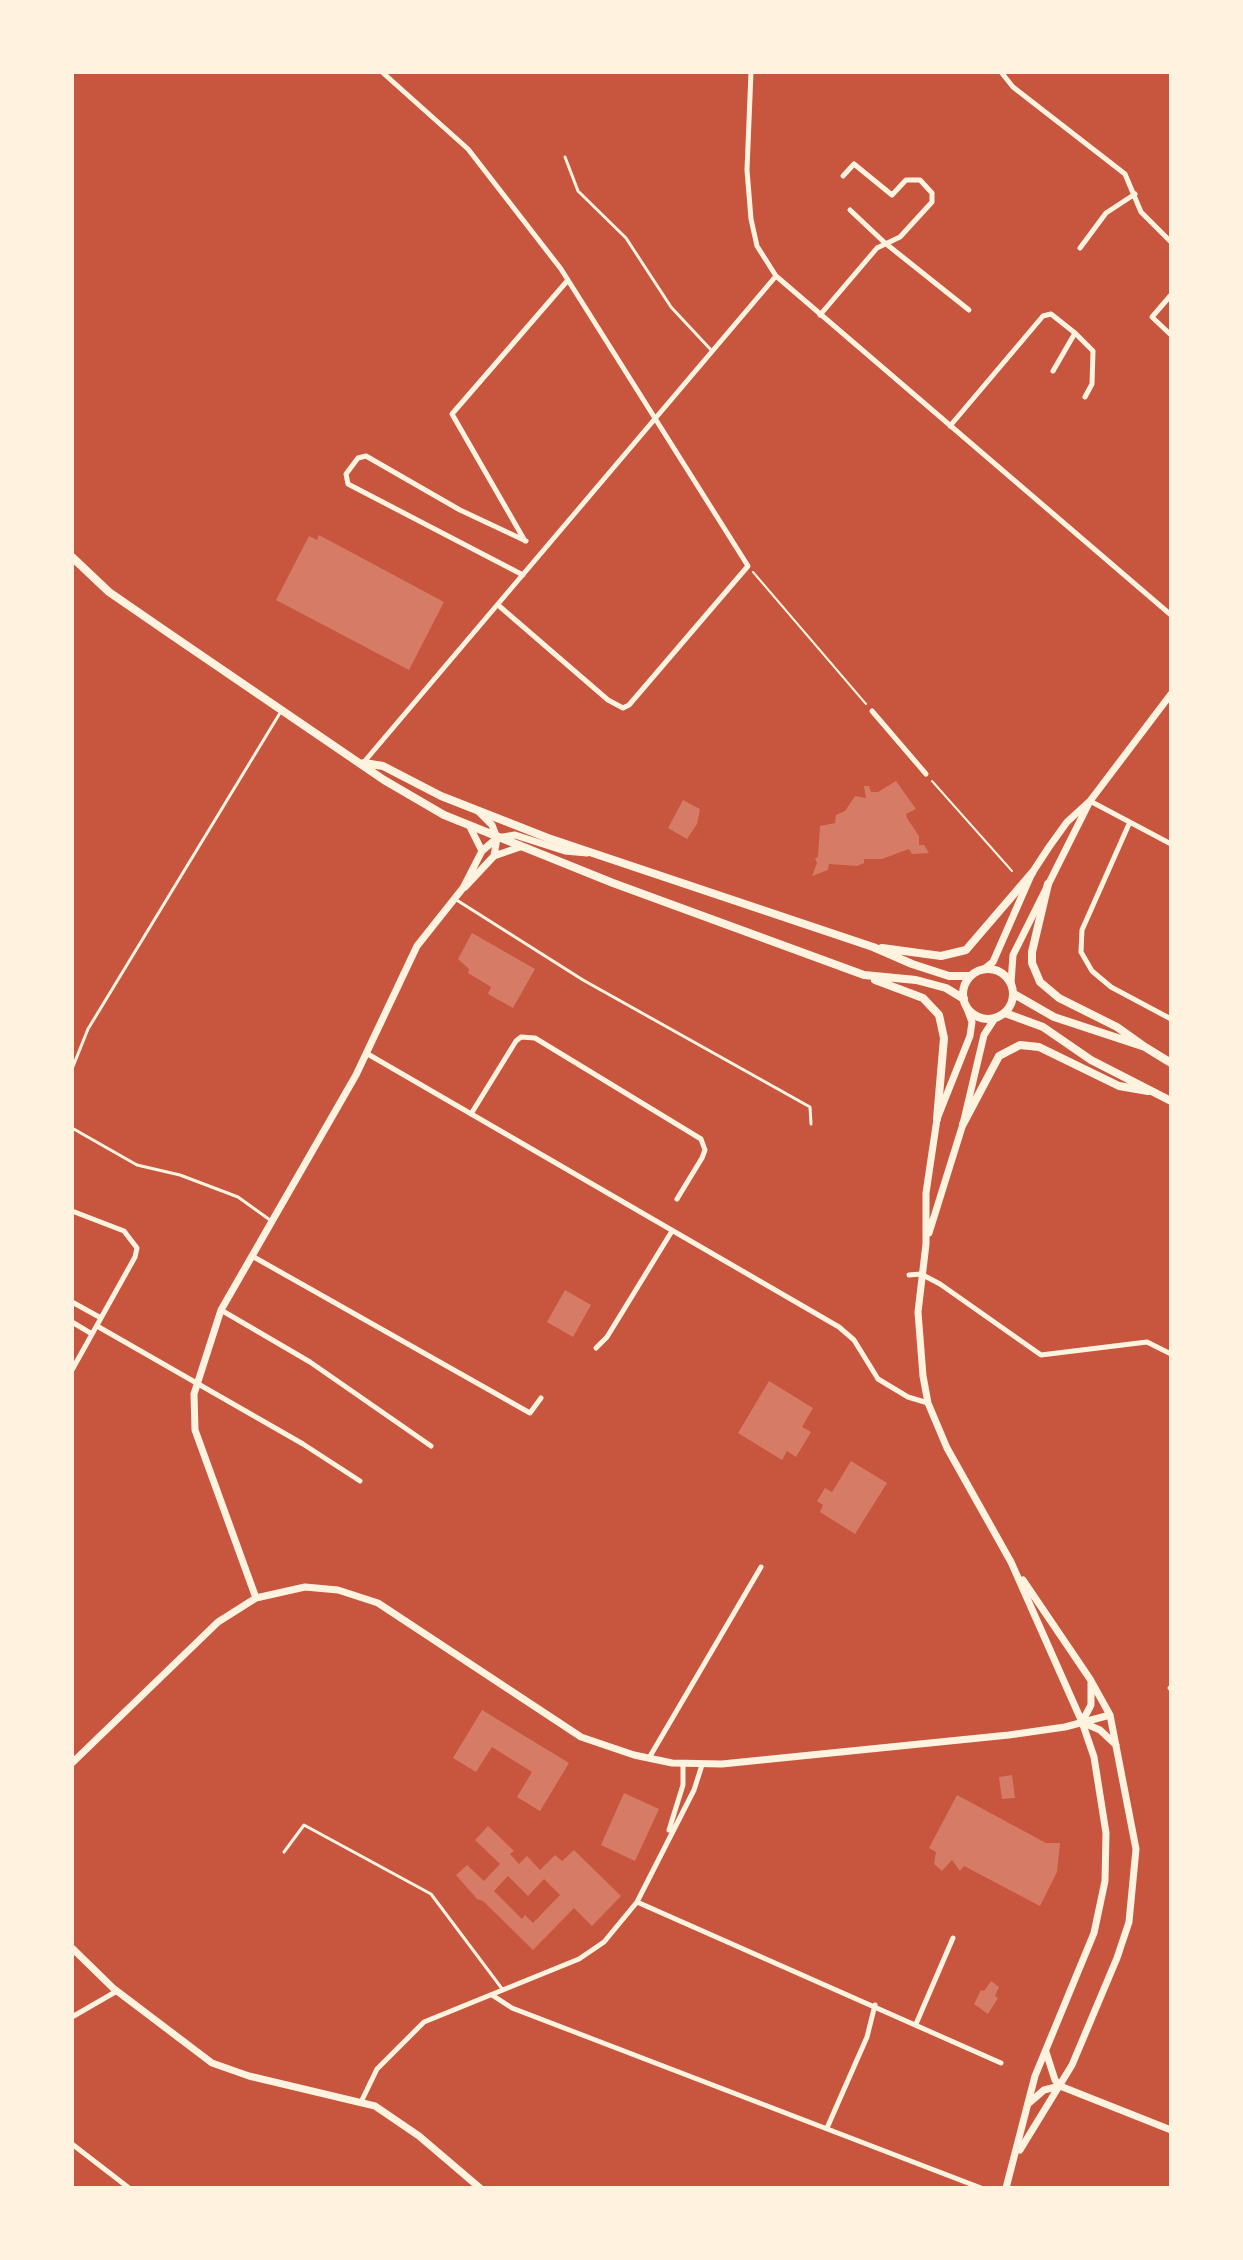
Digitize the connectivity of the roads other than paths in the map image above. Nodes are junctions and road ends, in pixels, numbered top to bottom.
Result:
1 (382, 72) edge
2 (751, 72) edge
3 (1001, 72) edge
4 (565, 157) dead end
5 (843, 176) dead end
6 (1135, 194) junction
7 (850, 210) dead end
8 (1171, 242) edge
9 (885, 243) junction
10 (1080, 248) dead end
11 (776, 276) junction
12 (568, 280) junction
13 (1171, 295) edge
14 (969, 310) dead end
15 (820, 315) junction
16 (1075, 333) junction
17 (1171, 335) edge
18 (712, 351) junction
19 (1053, 371) dead end
20 (1085, 397) dead end
21 (655, 420) junction
22 (950, 426) junction
23 (72, 557) edge
24 (523, 575) junction
25 (498, 605) junction
26 (1171, 615) edge
27 (1171, 694) edge
28 (282, 710) junction
29 (872, 711) road end
30 (363, 763) junction
31 (926, 774) road end
32 (1090, 801) junction
33 (478, 812) junction
34 (1129, 824) junction
35 (470, 827) junction
36 (497, 838) junction
37 (1171, 844) edge
38 (520, 847) junction
39 (482, 851) junction
40 (592, 853) junction
41 (494, 856) junction
42 (1032, 873) junction
43 (1048, 884) junction
44 (463, 888) junction
45 (455, 899) junction
46 (873, 947) junction
47 (984, 969) junction
48 (864, 975) junction
49 (970, 976) junction
50 (1011, 983) junction
51 (1014, 994) junction
52 (965, 1002) junction
53 (1005, 1013) junction
54 (995, 1018) junction
55 (1171, 1019) edge
56 (1145, 1047) junction
57 (366, 1053) junction
58 (1171, 1063) edge
59 (72, 1069) edge
60 (1148, 1091) junction
61 (1171, 1101) edge
62 (471, 1114) junction
63 (937, 1119) junction
64 (811, 1124) dead end
65 (963, 1124) junction
66 (72, 1128) edge
67 (677, 1199) dead end
68 (72, 1211) edge
69 (271, 1220) junction
70 (672, 1231) junction
71 (926, 1244) junction
72 (251, 1255) junction
73 (921, 1274) junction
74 (909, 1275) dead end
75 (72, 1302) edge
76 (221, 1310) junction
77 (101, 1318) junction
78 (72, 1322) edge
79 (97, 1326) junction
80 (92, 1334) junction
81 (596, 1348) dead end
82 (1171, 1354) edge
83 (72, 1370) edge
84 (197, 1382) junction
85 (541, 1398) dead end
86 (928, 1403) junction
87 (431, 1446) dead end
88 (360, 1481) dead end
89 (1011, 1562) junction
90 (761, 1567) dead end
91 (256, 1598) junction
92 (1090, 1679) junction
93 (1110, 1715) junction
94 (1082, 1722) junction
95 (1117, 1746) junction
96 (649, 1758) junction
97 (72, 1763) edge
98 (683, 1764) junction
99 (702, 1765) junction
100 (665, 1843) junction
101 (284, 1852) dead end
102 (637, 1902) junction
103 (953, 1938) dead end
104 (72, 1948) edge
105 (503, 1990) junction
106 (117, 1991) junction
107 (492, 1995) junction
108 (875, 2005) junction
109 (72, 2017) edge
110 (916, 2024) junction
111 (1046, 2052) junction
112 (1001, 2063) dead end
113 (1060, 2086) junction
114 (362, 2100) junction
115 (1028, 2104) junction
116 (827, 2128) junction
117 (1171, 2130) edge
118 (72, 2144) edge
119 (1017, 2155) junction
120 (129, 2188) edge
121 (480, 2188) edge
122 (981, 2188) edge
123 (1006, 2188) edge

1 - 12 street
2 - 11 street
3 - 6 street
4 - 18 lane
5 - 9 street
6 - 8 street
6 - 10 street
7 - 9 street
9 - 14 street
9 - 15 street
11 - 15 street
11 - 18 street
12 - 21 street
12 - 24 street
13 - 17 street
15 - 22 street
16 - 19 street
16 - 20 street
16 - 22 street
18 - 21 street
21 - 24 street
21 - 25 street
22 - 26 street
23 - 28 main road
24 - 25 street
25 - 30 street
27 - 32 street
28 - 30 main road
28 - 59 lane
29 - 31 street
30 - 33 main road
30 - 35 main road
32 - 34 street
32 - 42 street
32 - 43 street
33 - 36 street
33 - 40 main road
34 - 37 street
34 - 55 street
35 - 36 main road
35 - 39 street
36 - 38 main road
36 - 39 street
36 - 40 street
36 - 41 street
38 - 41 street
38 - 48 main road
39 - 44 street
40 - 46 main road
41 - 44 street
42 - 46 main road
42 - 47 street
43 - 50 street
43 - 56 main road
44 - 45 street
45 - 57 street
45 - 64 lane
46 - 49 main road
47 - 49 main road
47 - 50 main road
48 - 52 main road
48 - 63 main road
49 - 52 main road
50 - 51 main road
51 - 53 main road
51 - 56 main road
52 - 54 main road
52 - 63 street
53 - 54 main road
53 - 60 main road
54 - 65 street
56 - 58 main road
57 - 62 street
57 - 69 street
60 - 61 main road
60 - 65 main road
62 - 67 street
62 - 70 street
63 - 71 street
65 - 71 street
66 - 69 lane
68 - 77 street
69 - 72 street
70 - 81 street
70 - 86 street
71 - 73 street
72 - 76 street
72 - 85 street
73 - 74 street
73 - 82 street
73 - 86 street
75 - 77 street
76 - 84 street
76 - 87 street
77 - 79 street
78 - 80 street
79 - 80 street
79 - 84 street
80 - 83 street
84 - 88 street
84 - 91 street
86 - 89 street
89 - 92 street
89 - 94 street
90 - 96 street
91 - 96 street
91 - 97 street
92 - 93 street
92 - 94 street
93 - 94 street
93 - 95 street
94 - 95 street
94 - 99 street
94 - 111 street
95 - 113 street
96 - 98 street
98 - 99 street
98 - 100 street
99 - 100 street
100 - 102 street
101 - 105 lane
102 - 105 street
102 - 108 street
103 - 110 street
104 - 106 street
105 - 107 street
106 - 109 street
106 - 114 street
107 - 114 street
107 - 116 street
108 - 110 street
108 - 116 street
110 - 112 street
111 - 113 street
111 - 115 street
113 - 115 street
113 - 117 street
113 - 119 street
114 - 121 street
115 - 119 street
116 - 122 street
118 - 120 street
119 - 123 street

